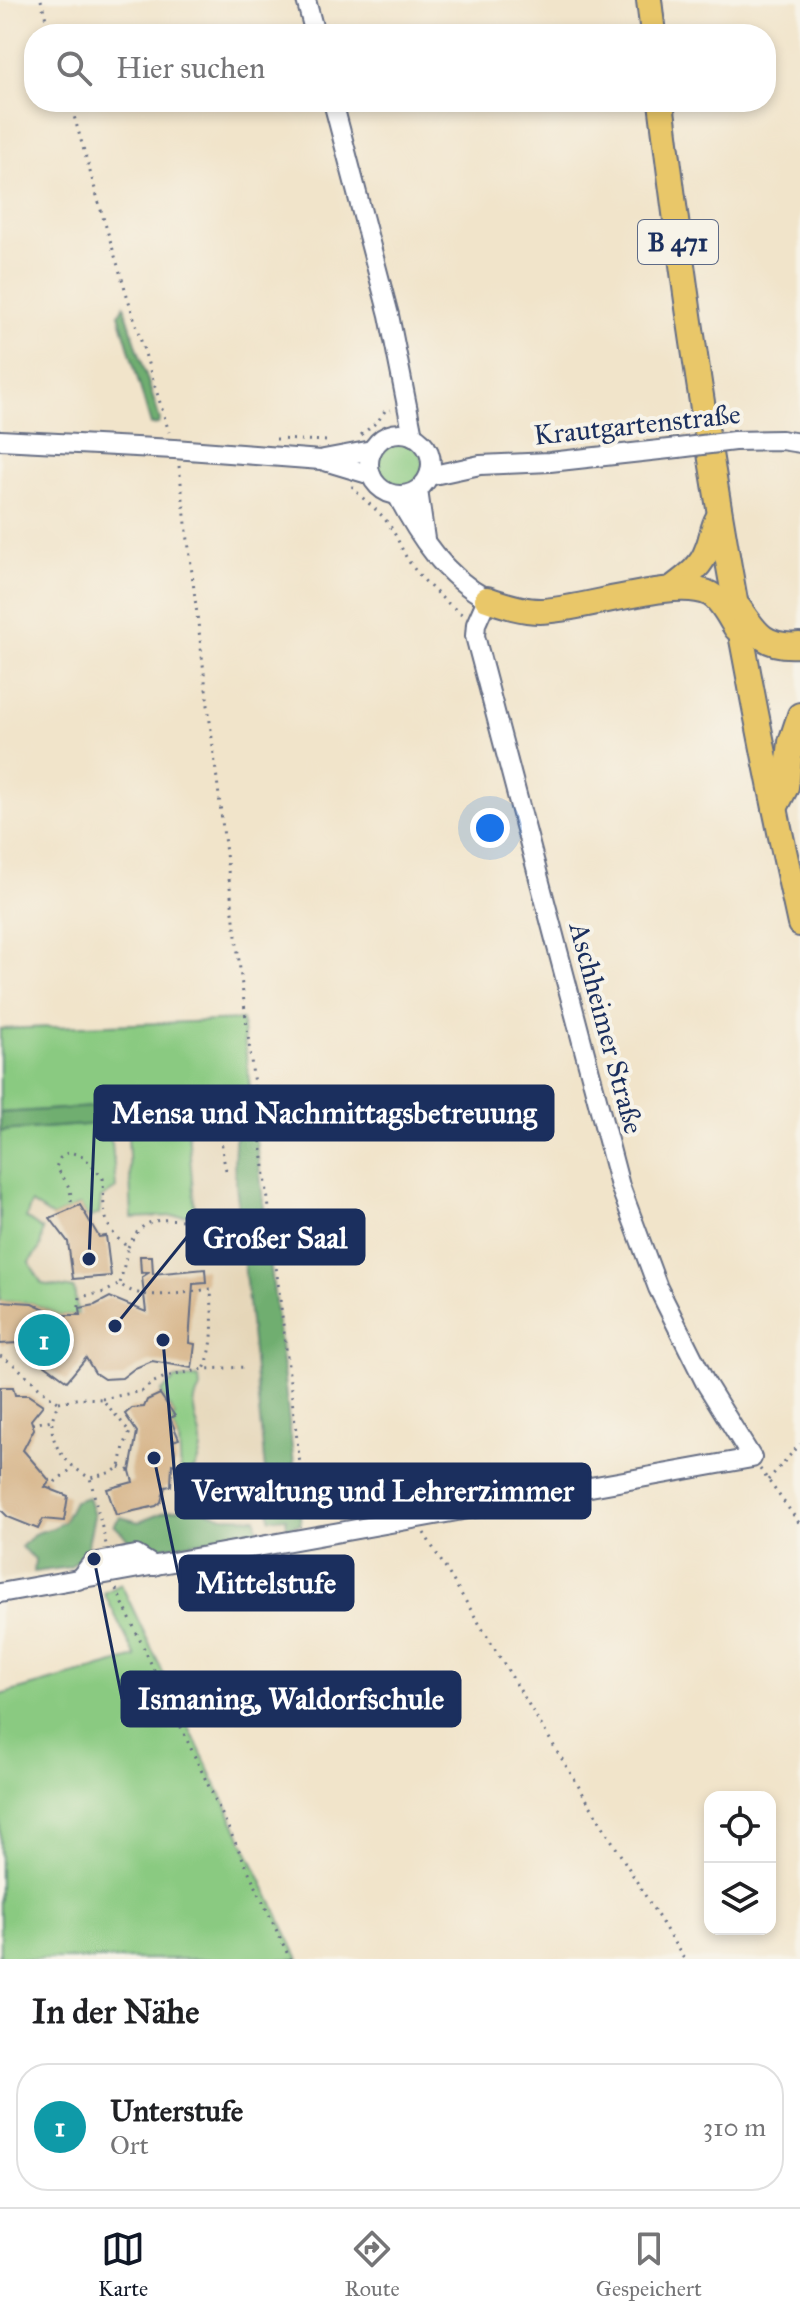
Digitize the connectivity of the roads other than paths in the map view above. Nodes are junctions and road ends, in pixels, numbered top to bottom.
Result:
1 (306, 0) edge
2 (649, 0) edge
3 (312, 24) edge
4 (652, 24) edge
5 (336, 112) edge
6 (662, 112) edge
7 (401, 382) junction
8 (391, 434) junction
9 (413, 436) junction
10 (0, 440) edge
11 (800, 443) edge
12 (372, 450) junction
13 (430, 455) junction
14 (321, 460) junction
15 (480, 465) junction
16 (371, 475) junction
17 (424, 483) junction
18 (397, 495) junction
19 (719, 515) junction
20 (425, 539) junction
21 (671, 589) junction
22 (487, 599) junction
23 (735, 603) junction
24 (742, 636) junction
25 (800, 645) edge
26 (800, 715) edge
27 (775, 808) junction
28 (800, 924) edge
29 (0, 1593) edge

1 - 3 street
2 - 4 main road
5 - 7 street
6 - 19 main road, B 471
7 - 8 street
7 - 9 street
8 - 9 street
8 - 12 street
9 - 13 street
10 - 14 street
11 - 15 street, Krautgartenstraße, bridge
12 - 14 street
12 - 16 street
13 - 15 street, Krautgartenstraße
13 - 17 street
14 - 16 street
15 - 17 street, Krautgartenstraße
16 - 18 street
17 - 18 street
17 - 20 street
18 - 20 street
19 - 21 main road, B 471
19 - 23 main road, B 471
20 - 22 street
21 - 22 main road
21 - 24 main road, B 471
22 - 29 street, Aschheimer Straße
23 - 24 main road, B 471
23 - 25 main road, B 471
24 - 27 main road, B 471
26 - 27 main road
27 - 28 main road, B 471

